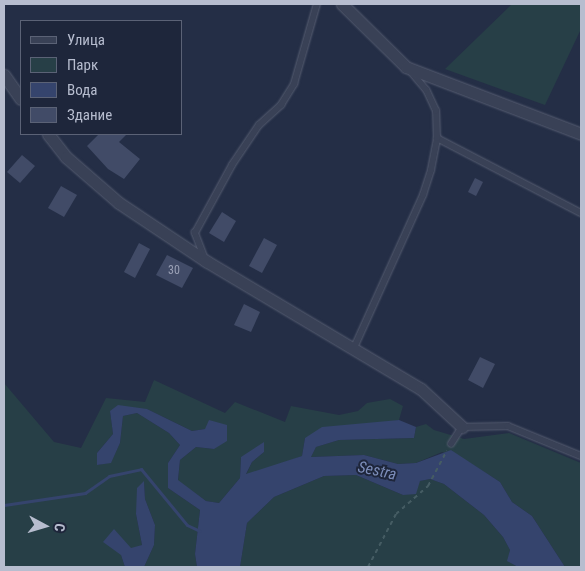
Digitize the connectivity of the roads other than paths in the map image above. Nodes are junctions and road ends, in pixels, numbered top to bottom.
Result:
1 (317, 4) edge
2 (342, 4) edge
3 (406, 67) junction
4 (4, 75) edge
5 (20, 98) edge
6 (581, 134) edge
7 (49, 135) edge
8 (437, 138) junction
9 (581, 213) edge
10 (206, 262) junction
11 (354, 348) junction
12 (462, 427) junction
13 (451, 444) road end
14 (581, 456) edge

1 - 10 lane
2 - 3 street
3 - 6 street
3 - 8 lane
4 - 5 street
7 - 10 street
8 - 9 lane
8 - 11 lane
10 - 11 street
11 - 12 street
12 - 13 lane
12 - 14 lane

